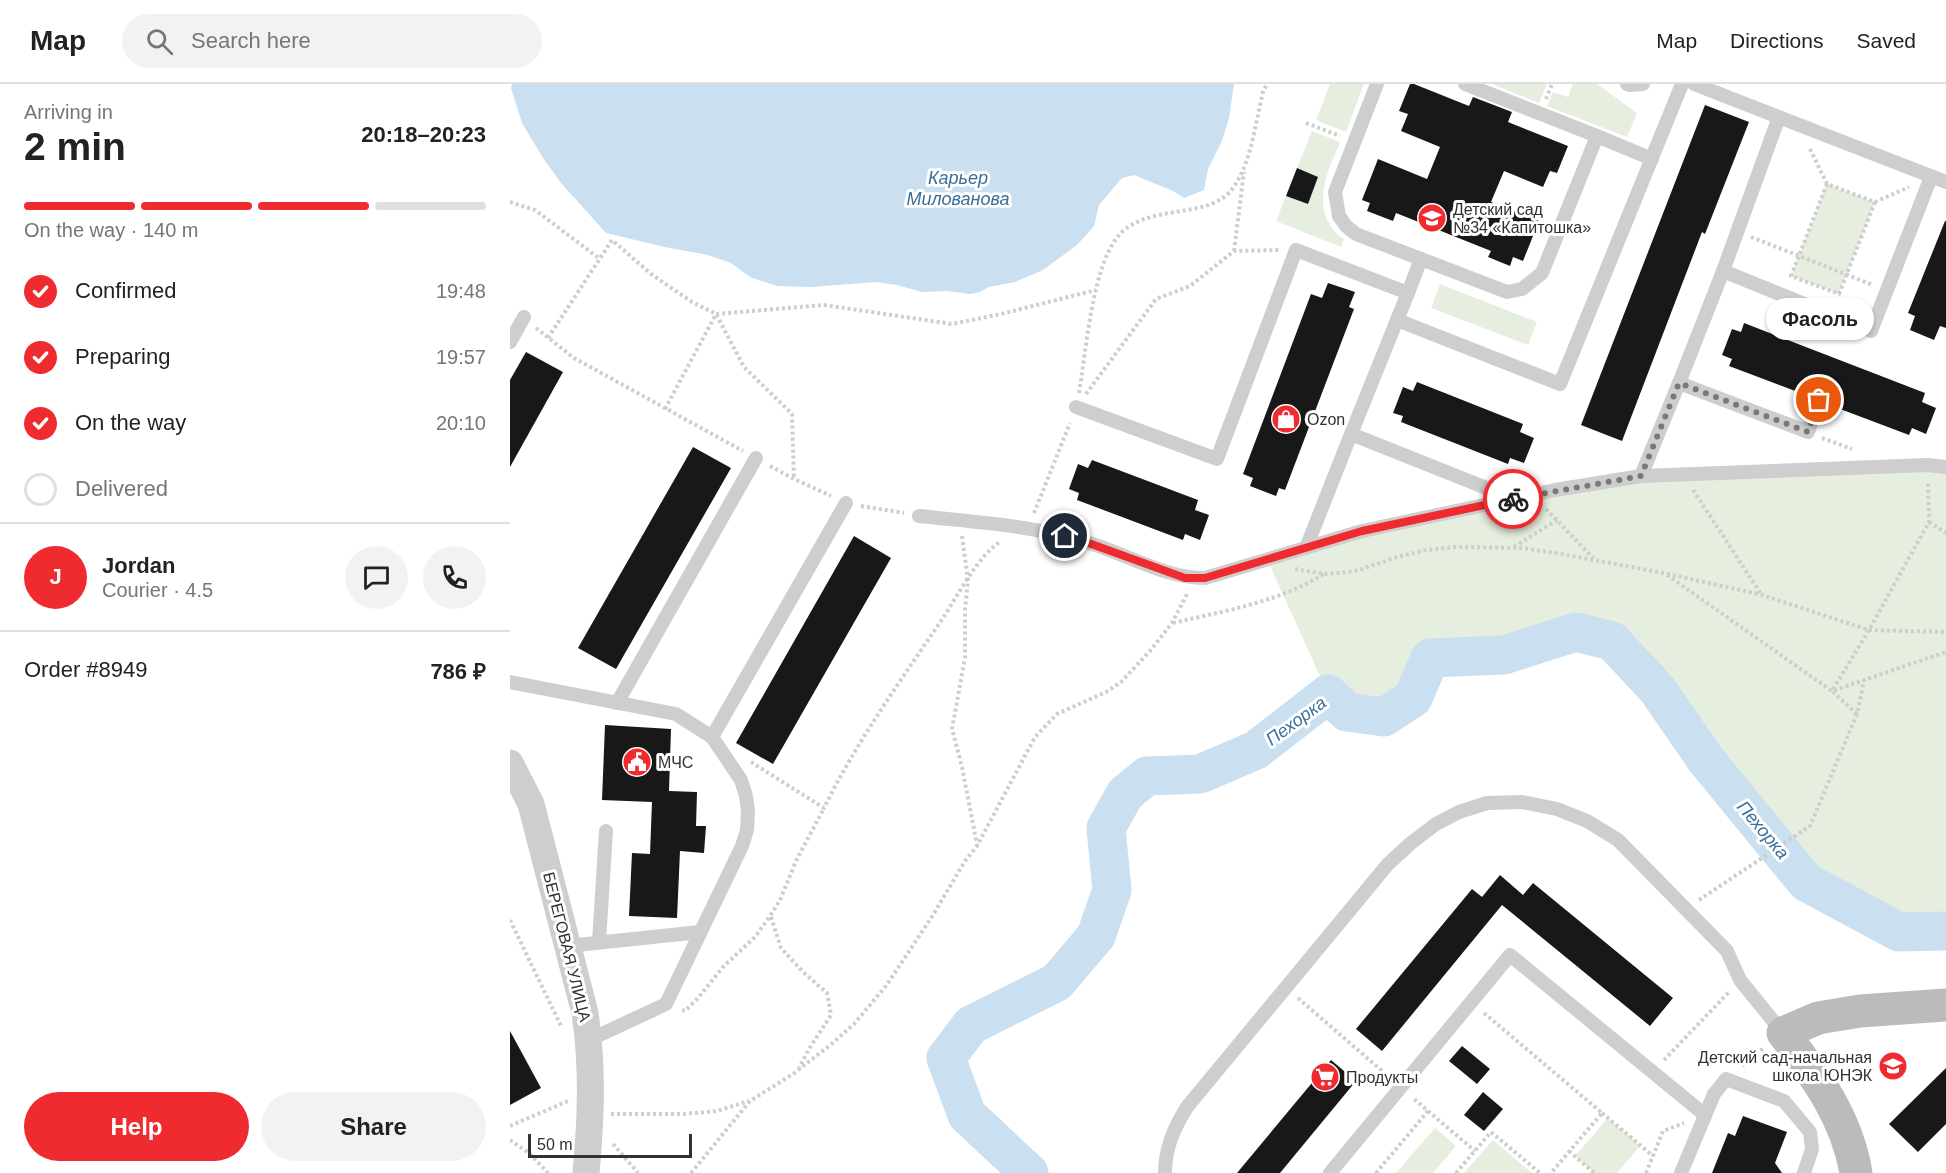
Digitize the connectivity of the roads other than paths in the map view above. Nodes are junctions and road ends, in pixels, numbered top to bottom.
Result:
1 (1377, 84) edge
2 (1465, 84) edge
3 (1627, 84) edge
4 (1643, 84) edge
5 (1682, 84) edge
6 (1694, 84) edge
7 (1779, 117) junction
8 (1597, 136) junction
9 (1652, 159) junction
10 (1931, 177) junction
11 (1946, 183) edge
12 (1421, 259) junction
13 (1723, 271) junction
14 (1408, 293) junction
15 (524, 317) road end
16 (1397, 320) junction
17 (510, 342) edge
18 (1679, 383) junction
19 (1819, 400) dead end
20 (1076, 407) road end
21 (1351, 435) junction
22 (1946, 453) edge
23 (756, 459) road end
24 (1938, 466) edge
25 (1641, 476) junction
26 (1514, 499) junction
27 (846, 503) road end
28 (919, 516) road end
29 (1306, 548) junction
30 (510, 682) edge
31 (617, 703) junction
32 (712, 737) junction
33 (510, 763) edge
34 (606, 831) dead end
35 (700, 932) junction
36 (599, 942) junction
37 (567, 946) junction
38 (1946, 1005) edge
39 (1783, 1033) junction
40 (589, 1040) junction
41 (1705, 1115) junction
42 (586, 1173) edge
43 (1165, 1173) edge
44 (1330, 1173) edge
45 (1681, 1173) edge
46 (1804, 1173) edge
47 (1856, 1173) edge

1 - 12 lane
2 - 8 lane
3 - 4 lane
5 - 9 lane
6 - 7 lane
7 - 10 lane
7 - 13 lane
8 - 9 lane
8 - 12 lane
9 - 16 lane
10 - 11 lane
10 - 13 lane
12 - 14 lane
13 - 18 lane
14 - 16 lane
14 - 20 lane
15 - 17 lane
16 - 21 lane
18 - 19 lane
18 - 25 lane
21 - 26 lane
21 - 29 lane
22 - 24 lane
23 - 31 lane
24 - 25 lane
25 - 26 lane
26 - 29 lane
27 - 32 lane
28 - 29 lane
30 - 31 lane
31 - 32 lane
32 - 35 lane
33 - 37 street, БЕРЕГОВАЯ УЛИЦА
34 - 36 lane
35 - 36 lane
35 - 40 lane
36 - 37 lane
37 - 40 street, БЕРЕГОВАЯ УЛИЦА
38 - 39 street
39 - 43 lane
39 - 47 street
40 - 42 street, БЕРЕГОВАЯ УЛИЦА
41 - 44 lane
41 - 45 lane
41 - 46 lane

